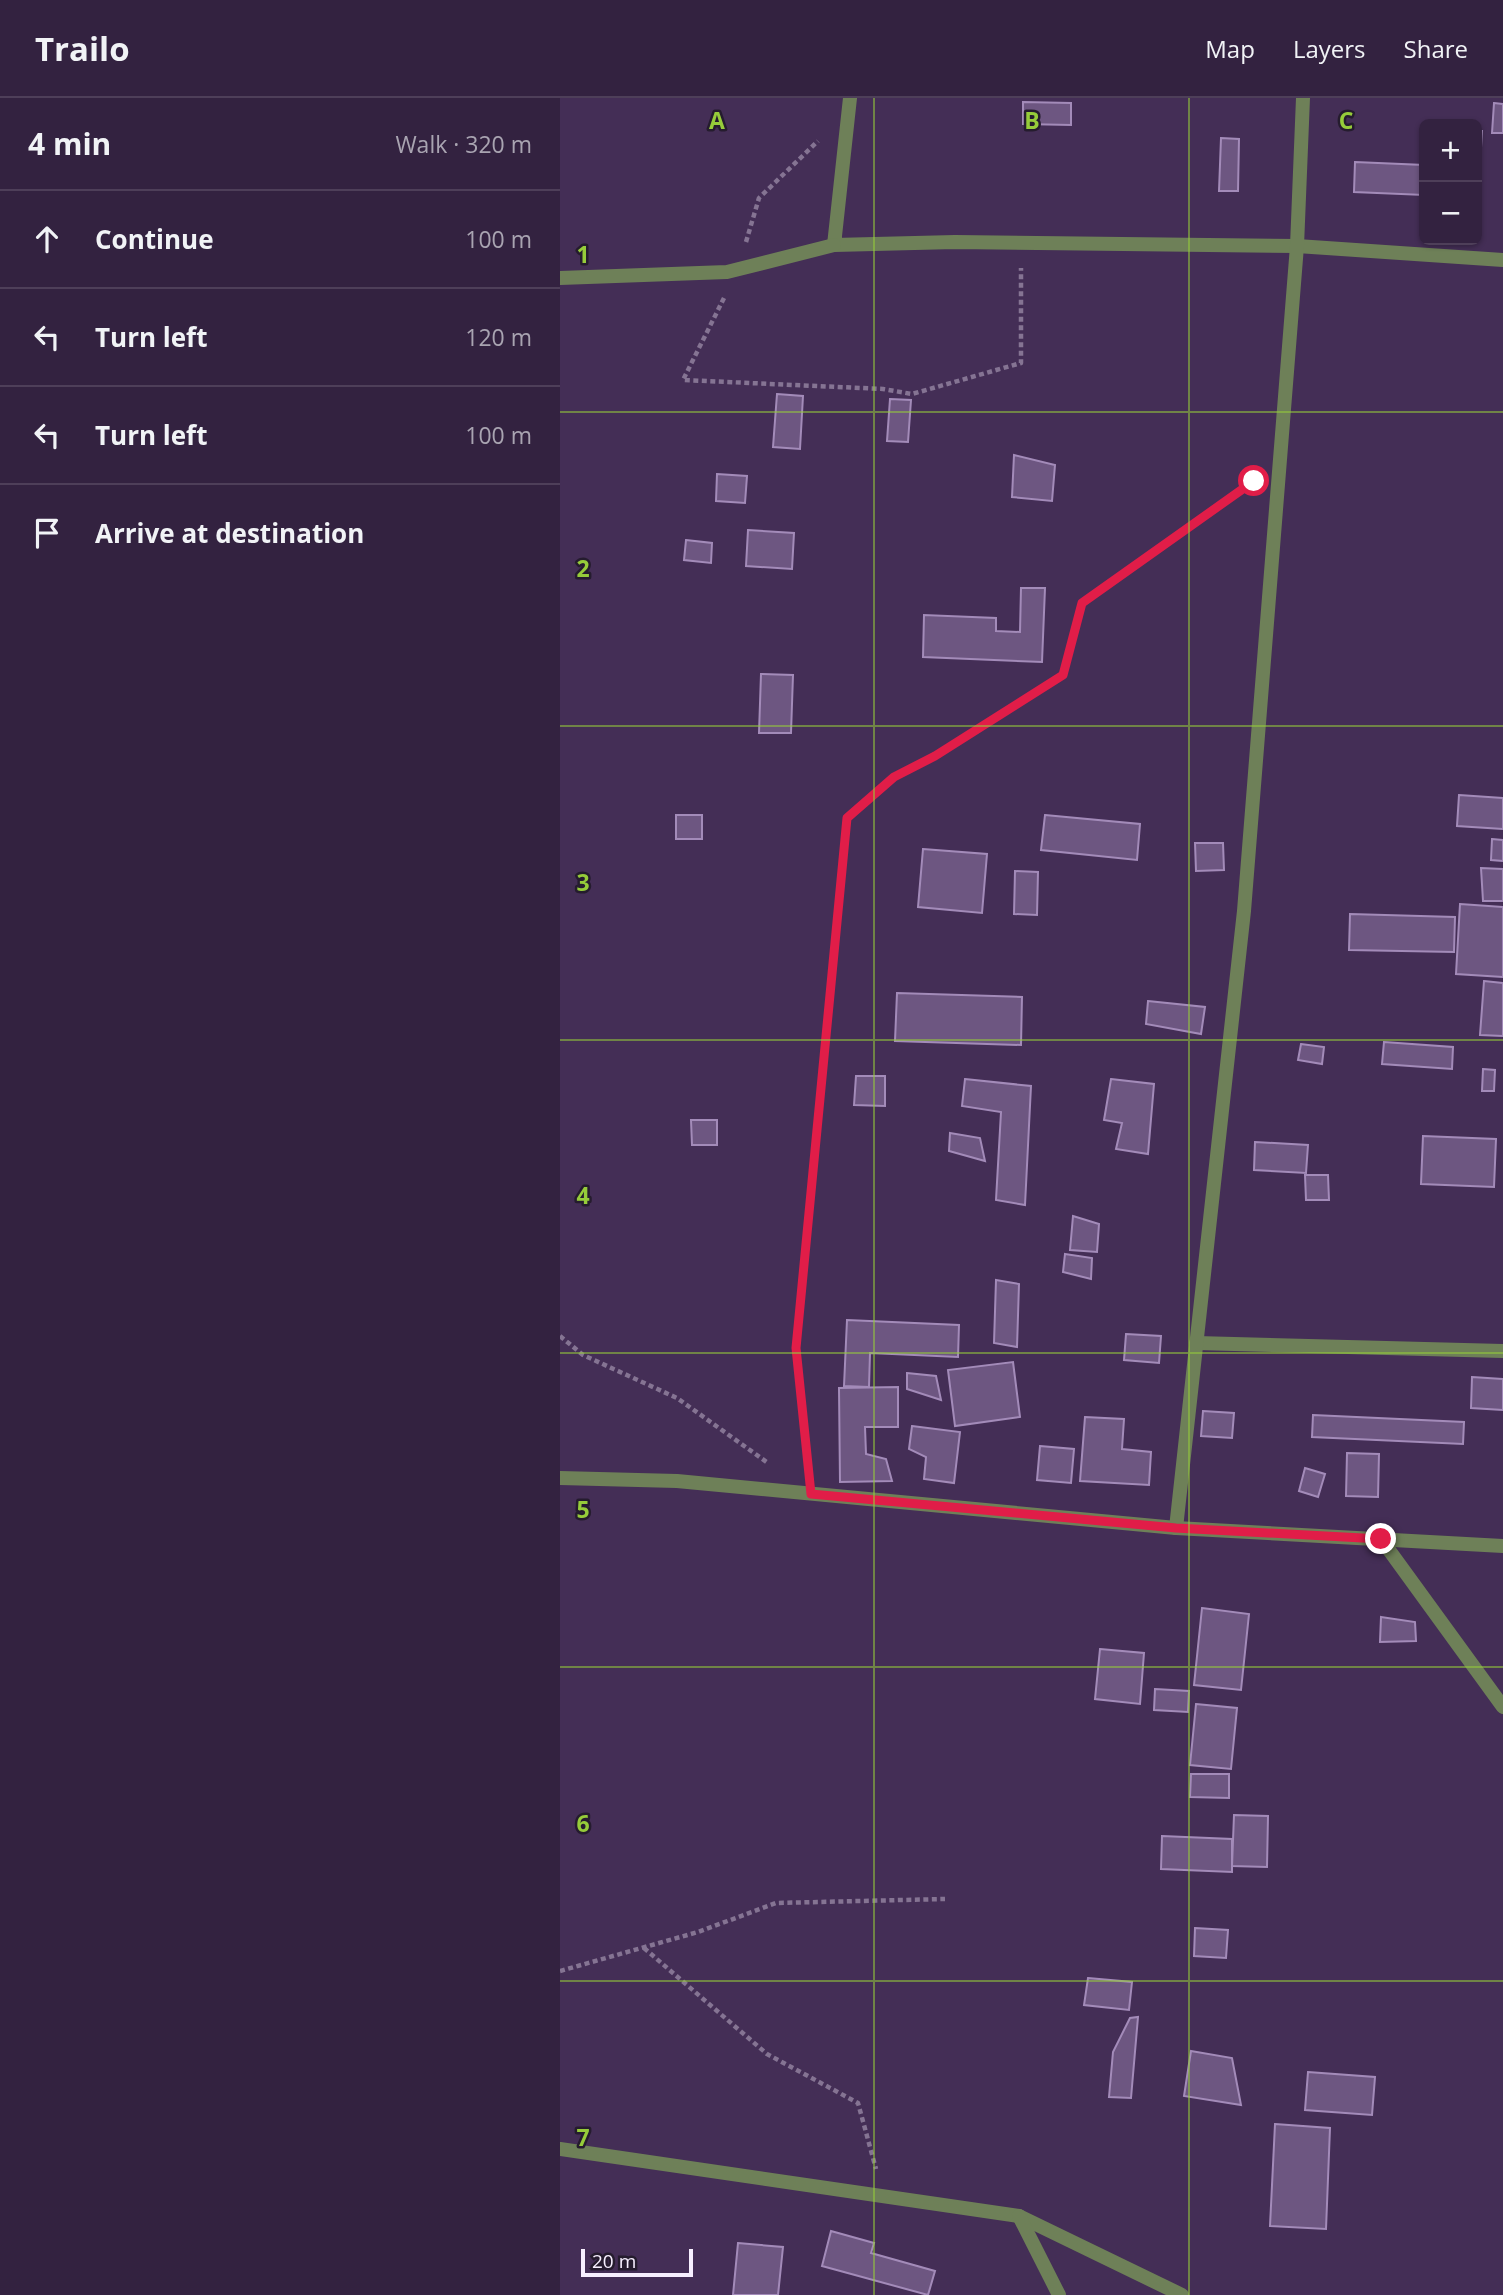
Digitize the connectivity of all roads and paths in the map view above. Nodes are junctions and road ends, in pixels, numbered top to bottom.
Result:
1 (1303, 98) edge
2 (849, 104) edge
3 (1021, 243) junction
4 (834, 245) junction
5 (1297, 246) junction
6 (1503, 260) edge
7 (738, 269) junction
8 (560, 278) edge
9 (1254, 481) dead end
10 (560, 1336) edge
11 (1196, 1343) junction
12 (1503, 1352) edge
13 (560, 1478) edge
14 (811, 1494) junction
15 (1176, 1528) junction
16 (1381, 1539) junction
17 (1503, 1546) edge
18 (1503, 1707) edge
19 (945, 1899) dead end
20 (644, 1948) junction
21 (560, 1971) edge
22 (560, 2149) edge
23 (883, 2196) junction
24 (1019, 2216) junction
25 (1059, 2295) edge
26 (1182, 2295) edge

1 - 5 street
2 - 4 street
2 - 7 path
3 - 4 street
3 - 5 street
3 - 7 path
4 - 7 street
5 - 6 street
5 - 11 street
7 - 8 street
9 - 14 path
10 - 14 path
11 - 12 street
11 - 15 street
13 - 14 street
14 - 15 street
15 - 16 street
16 - 17 street
16 - 18 street
19 - 20 path
20 - 21 path
20 - 23 path
22 - 23 street
23 - 24 street
24 - 25 street
24 - 26 street

